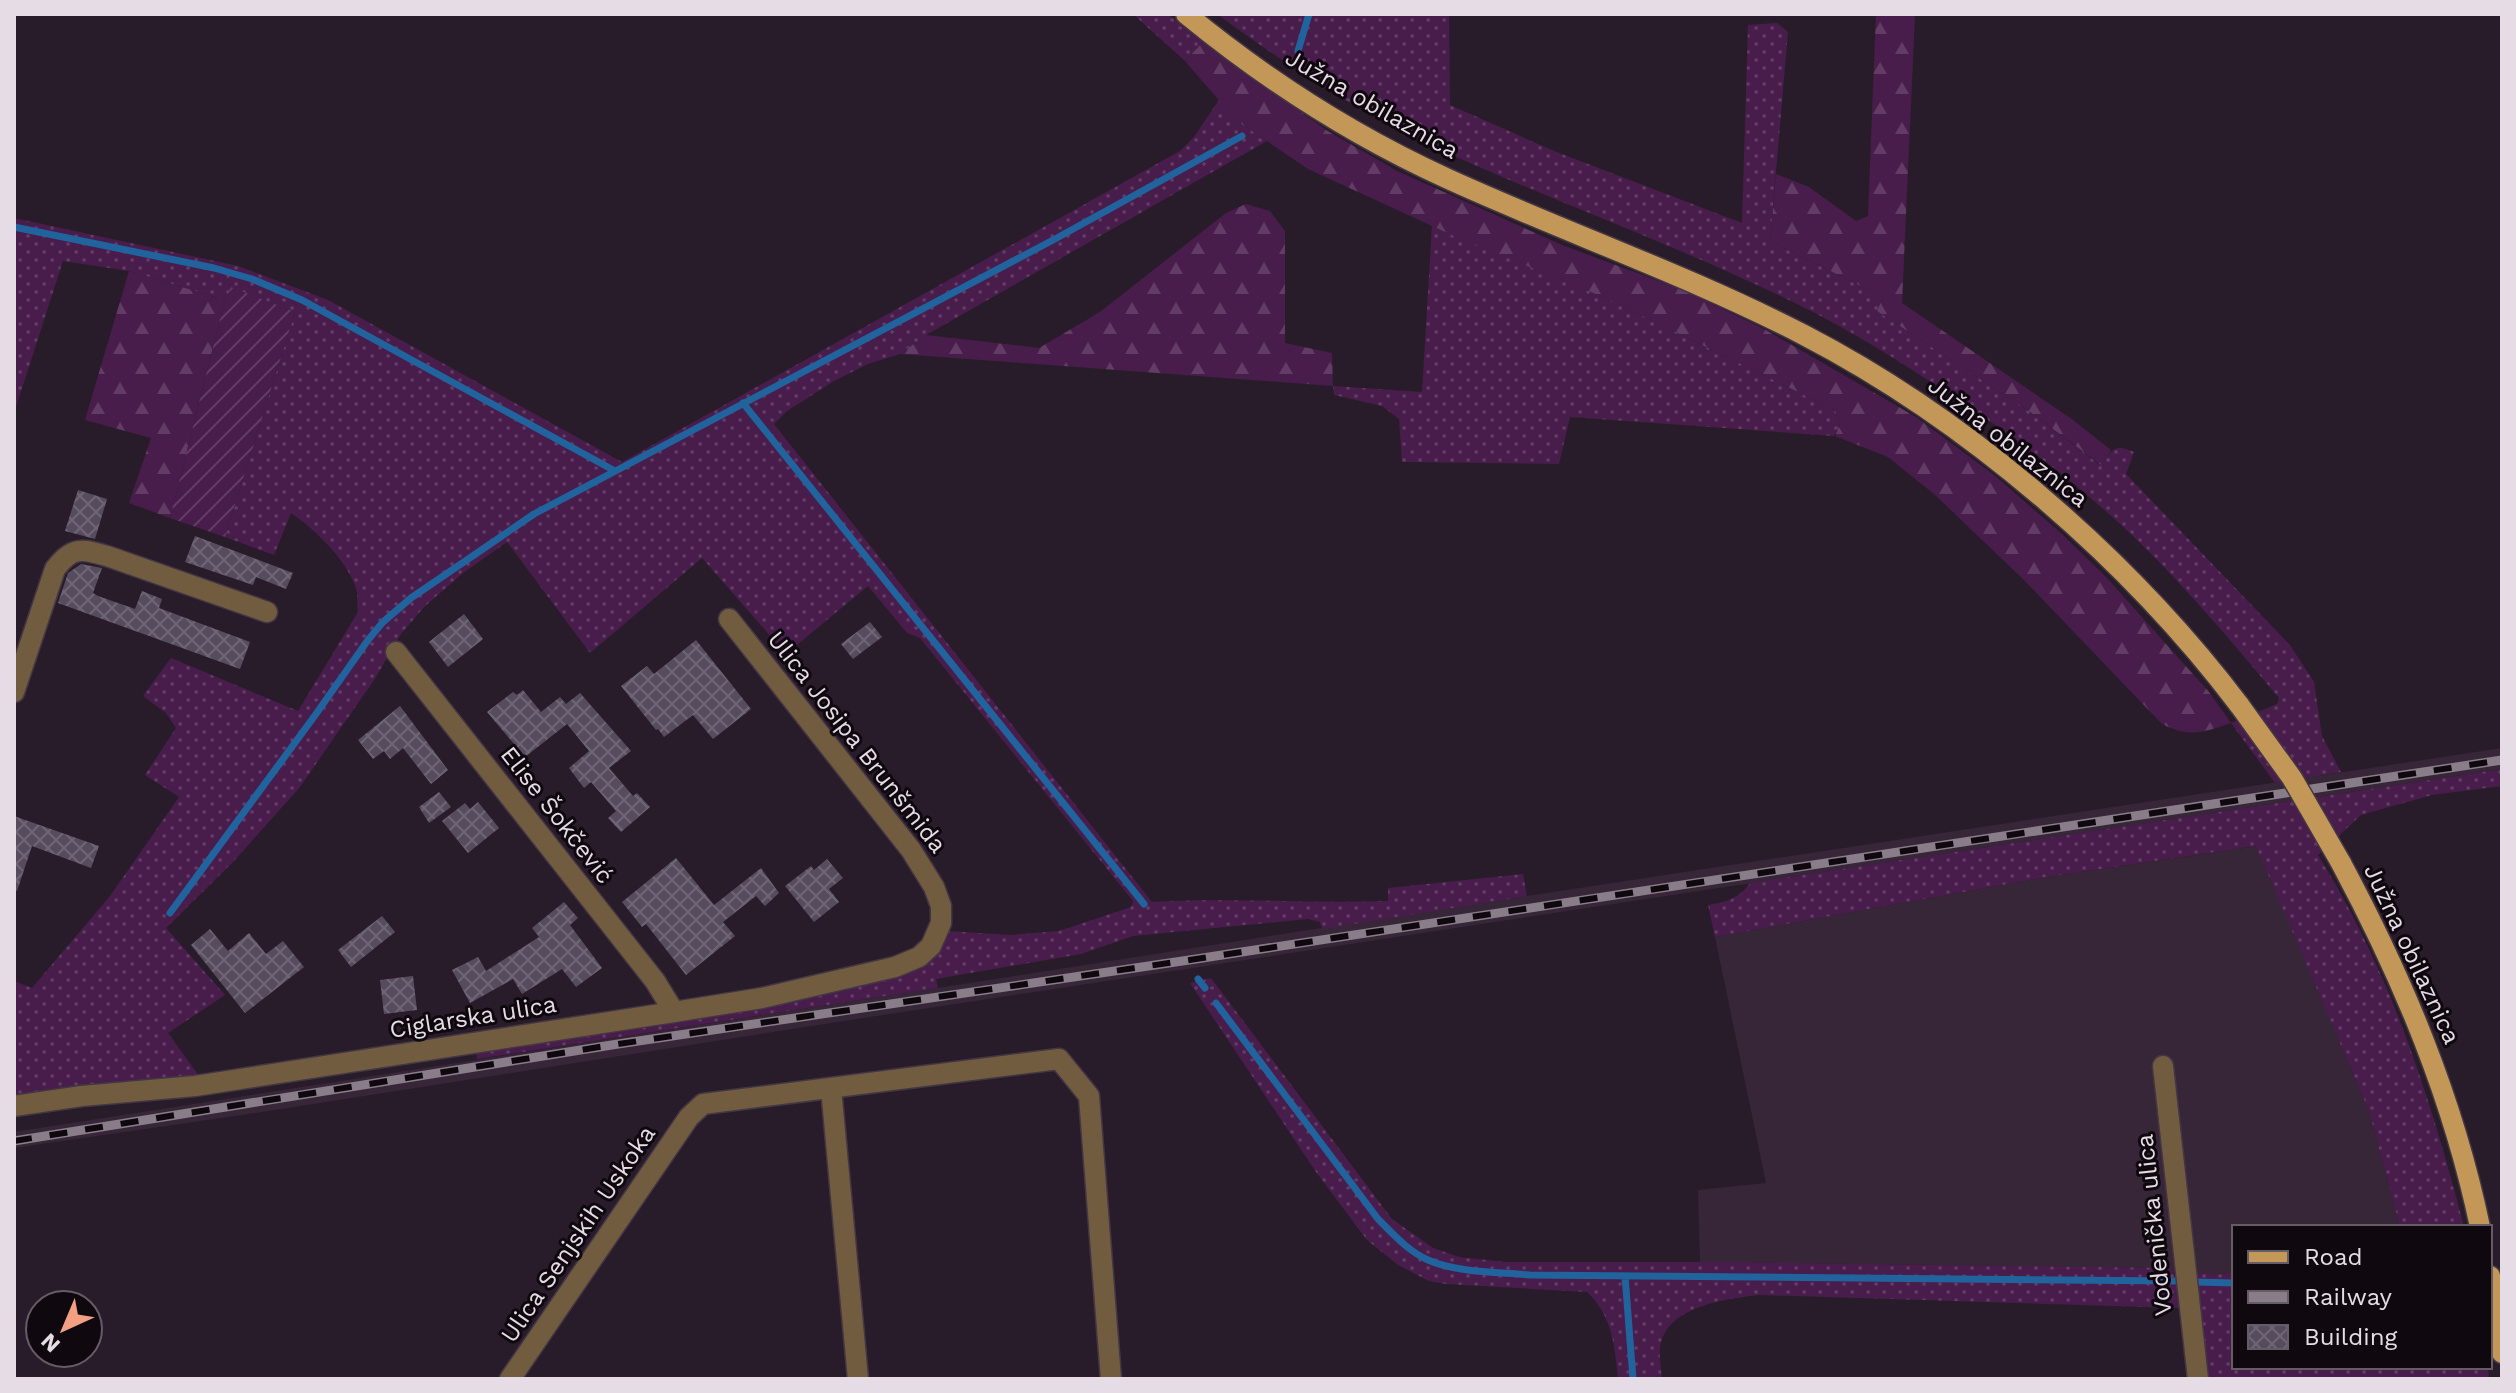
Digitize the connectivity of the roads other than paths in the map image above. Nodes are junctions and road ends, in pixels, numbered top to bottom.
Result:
1 (1186, 14) edge
2 (267, 612) dead end
3 (729, 619) dead end
4 (396, 652) dead end
5 (14, 692) edge
6 (931, 946) joint
7 (674, 1012) junction
8 (2163, 1066) dead end
9 (831, 1088) junction
10 (14, 1106) edge
11 (2480, 1225) edge
12 (2492, 1289) edge
13 (2502, 1353) edge
14 (510, 1379) edge
15 (858, 1379) edge
16 (1111, 1379) edge
17 (2198, 1379) edge

1 - 11 main road, Južna obilaznica, bridge
2 - 5 street
3 - 6 street, Ulica Josipa Brunšmida
4 - 7 street, Elise Šokčević
6 - 7 street, Ciglarska ulica
7 - 10 street, Ciglarska ulica
8 - 17 street, Vodenička ulica
9 - 14 street, Ulica Senjskih Uskoka
9 - 15 street
9 - 16 street
12 - 13 main road

